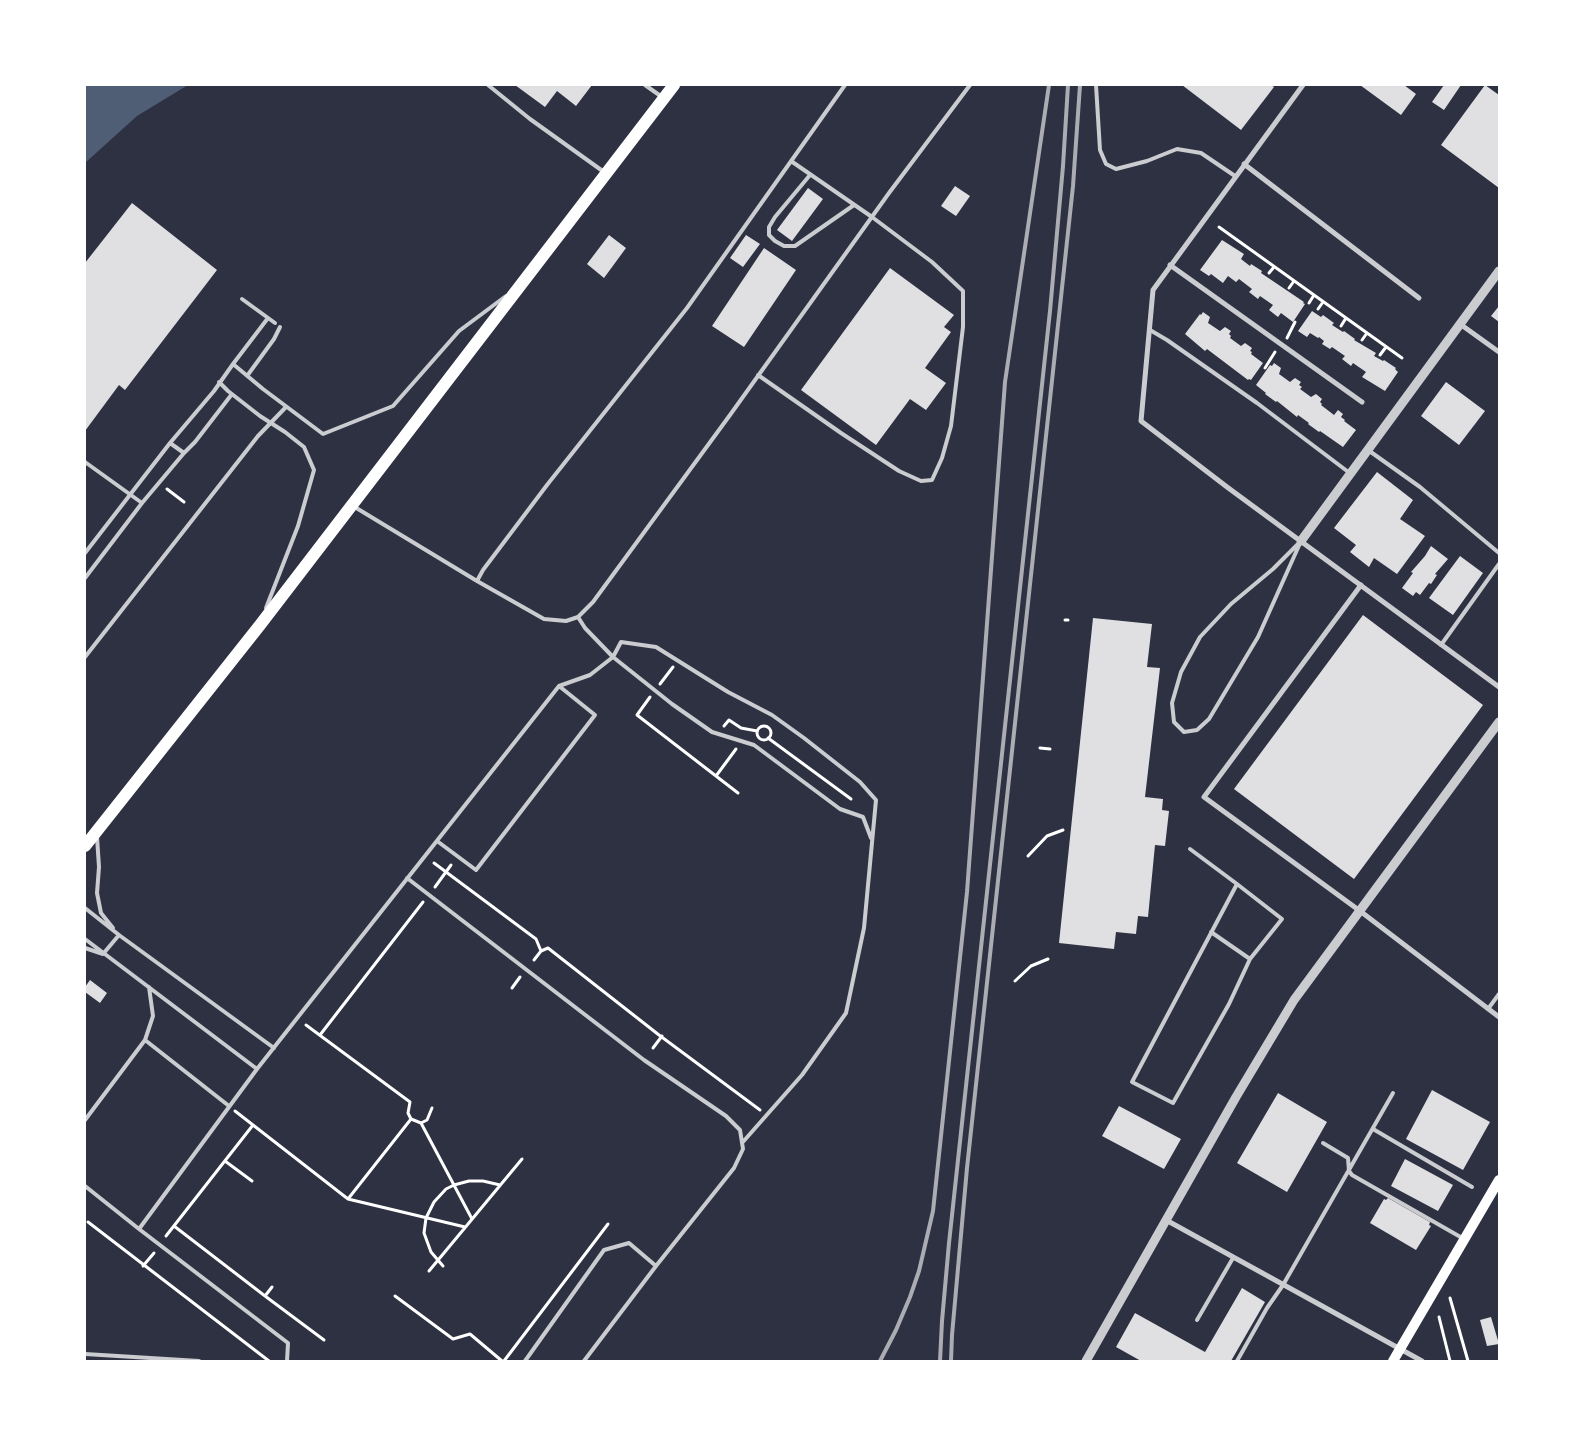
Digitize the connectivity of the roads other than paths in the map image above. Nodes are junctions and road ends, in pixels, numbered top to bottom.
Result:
1 (488, 85) edge
2 (645, 85) edge
3 (674, 85) edge
4 (845, 85) edge
5 (970, 85) edge
6 (1096, 85) edge
7 (1303, 85) edge
8 (664, 98) junction
9 (791, 161) junction
10 (1244, 164) junction
11 (606, 173) junction
12 (810, 175) junction
13 (1235, 176) junction
14 (854, 205) junction
15 (872, 218) junction
16 (1170, 265) junction
17 (1499, 271) edge
18 (521, 284) junction
19 (1419, 298) dead end
20 (242, 299) dead end
21 (268, 318) junction
22 (275, 323) dead end
23 (1460, 324) junction
24 (280, 327) dead end
25 (1150, 330) junction
26 (1499, 352) edge
27 (233, 364) junction
28 (247, 376) junction
29 (758, 376) junction
30 (220, 382) junction
31 (232, 394) junction
32 (1362, 402) dead end
33 (286, 407) junction
34 (272, 423) junction
35 (170, 443) junction
36 (1368, 450) junction
37 (184, 453) junction
38 (85, 462) edge
39 (1350, 474) junction
40 (131, 496) junction
41 (142, 503) junction
42 (351, 505) junction
43 (1302, 541) junction
44 (85, 553) edge
45 (1499, 553) edge
46 (1499, 564) edge
47 (85, 576) edge
48 (477, 581) junction
49 (1361, 585) junction
50 (578, 617) junction
51 (260, 625) junction
52 (1441, 645) junction
53 (85, 657) edge
54 (613, 657) junction
55 (558, 686) junction
56 (1499, 687) edge
57 (1499, 722) edge
58 (94, 832) junction
59 (436, 841) junction
60 (872, 841) junction
61 (85, 846) edge
62 (1190, 849) dead end
63 (407, 878) junction
64 (1237, 884) junction
65 (85, 908) edge
66 (1360, 911) junction
67 (1212, 932) junction
68 (120, 935) junction
69 (85, 939) edge
70 (85, 948) edge
71 (103, 954) junction
72 (1250, 959) junction
73 (149, 987) junction
74 (1499, 994) edge
75 (1488, 1009) junction
76 (1499, 1017) edge
77 (145, 1040) junction
78 (274, 1048) junction
79 (257, 1069) junction
80 (1393, 1093) dead end
81 (229, 1106) junction
82 (85, 1120) edge
83 (1373, 1129) junction
84 (742, 1143) junction
85 (1323, 1143) dead end
86 (1349, 1171) junction
87 (1499, 1180) edge
88 (85, 1186) edge
89 (1472, 1187) dead end
90 (1166, 1220) junction
91 (139, 1229) junction
92 (1464, 1239) junction
93 (1234, 1258) junction
94 (656, 1266) junction
95 (1283, 1285) junction
96 (1197, 1320) dead end
97 (1400, 1349) junction
98 (85, 1354) edge
99 (199, 1361) edge
100 (287, 1361) edge
101 (525, 1361) edge
102 (584, 1361) edge
103 (1086, 1361) edge
104 (1237, 1361) edge
105 (1393, 1361) edge
106 (1422, 1361) edge

1 - 11 lane
2 - 8 lane
3 - 8 main road
4 - 9 lane
5 - 15 lane
6 - 13 lane
7 - 10 street
8 - 11 main road
9 - 12 lane
9 - 48 lane
10 - 13 street
10 - 19 street
11 - 18 main road
12 - 14 lane
12 - 14 lane
13 - 16 street
14 - 15 lane
15 - 29 lane
15 - 29 lane
16 - 25 street
16 - 32 street
17 - 23 street
18 - 33 lane
18 - 42 main road
20 - 21 lane
21 - 22 lane
21 - 27 lane
23 - 26 street
23 - 36 street
24 - 28 lane
25 - 39 lane
25 - 43 street
27 - 28 lane
27 - 30 lane
28 - 33 lane
29 - 50 lane
30 - 31 lane
30 - 35 lane
31 - 34 lane
31 - 37 lane
33 - 34 lane
34 - 51 lane
34 - 53 lane
35 - 37 lane
35 - 40 lane
36 - 39 street
36 - 45 lane
37 - 41 lane
38 - 40 lane
39 - 43 street
40 - 41 lane
40 - 44 lane
41 - 47 lane
42 - 48 lane
42 - 51 main road
43 - 43 lane
43 - 49 street
46 - 52 lane
48 - 50 lane
49 - 52 street
49 - 66 street
50 - 54 lane
51 - 58 main road
52 - 56 street
54 - 55 lane
54 - 60 lane
54 - 60 lane
55 - 59 lane
55 - 59 lane
57 - 66 street
58 - 61 main road
58 - 68 lane
59 - 63 lane
60 - 84 lane
62 - 64 lane
63 - 78 lane
63 - 84 lane
64 - 67 lane
64 - 72 lane
65 - 68 lane
66 - 75 street
66 - 90 street
67 - 72 lane
67 - 72 lane
68 - 71 lane
68 - 78 lane
69 - 71 lane
70 - 71 lane
71 - 73 lane
73 - 77 lane
73 - 79 lane
74 - 75 lane
75 - 76 street
77 - 81 lane
77 - 82 lane
78 - 79 lane
79 - 81 lane
80 - 83 lane
81 - 91 lane
83 - 86 lane
83 - 89 lane
84 - 94 lane
85 - 86 lane
86 - 92 lane
86 - 95 lane
87 - 92 main road
88 - 91 lane
90 - 93 street
90 - 103 street
91 - 100 lane
92 - 97 main road
93 - 95 street
93 - 96 lane
94 - 101 lane
94 - 102 lane
95 - 97 street
95 - 104 lane
97 - 105 main road
97 - 106 street
98 - 99 lane

